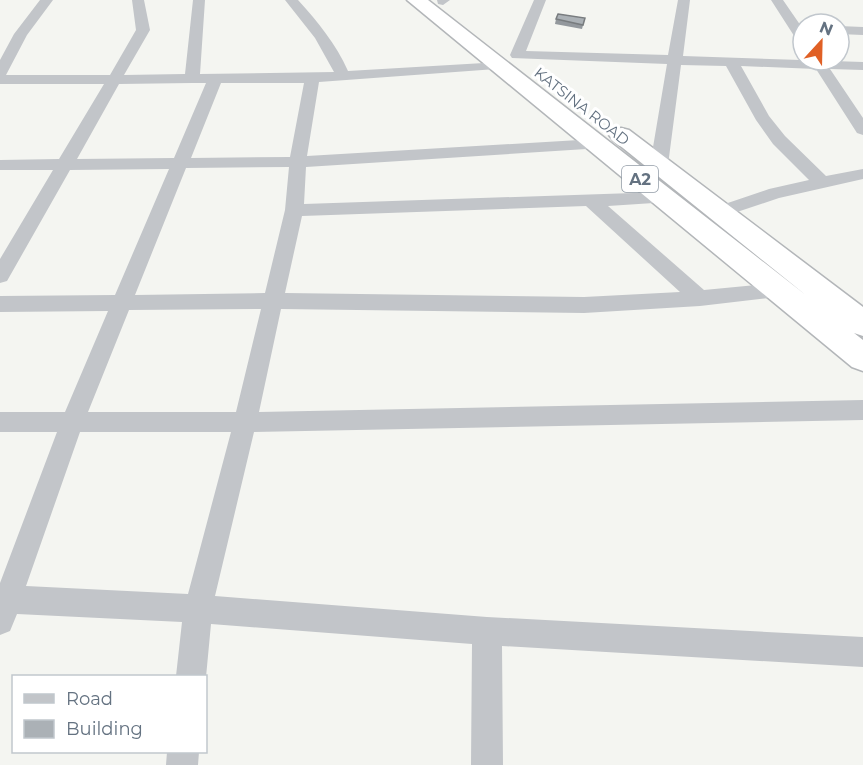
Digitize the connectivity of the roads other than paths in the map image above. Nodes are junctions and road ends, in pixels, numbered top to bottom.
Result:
1 (47, 0) edge
2 (138, 0) edge
3 (199, 0) edge
4 (291, 0) edge
5 (416, 0) edge
6 (443, 0) edge
7 (540, 0) edge
8 (684, 0) edge
9 (777, 0) edge
10 (791, 19) edge
11 (506, 60) junction
12 (674, 60) junction
13 (732, 63) junction
14 (791, 63) edge
15 (825, 72) edge
16 (0, 73) edge
17 (343, 76) junction
18 (114, 78) junction
19 (312, 78) junction
20 (192, 79) junction
21 (215, 79) junction
22 (0, 80) edge
23 (860, 122) edge
24 (597, 144) junction
25 (298, 162) junction
26 (179, 164) junction
27 (0, 165) edge
28 (659, 165) junction
29 (64, 166) junction
30 (863, 174) edge
31 (821, 182) junction
32 (663, 198) junction
33 (590, 200) junction
34 (294, 210) junction
35 (718, 212) junction
36 (0, 276) edge
37 (778, 290) junction
38 (700, 298) junction
39 (272, 301) junction
40 (122, 303) junction
41 (0, 304) edge
42 (863, 324) edge
43 (863, 358) edge
44 (863, 410) edge
45 (73, 420) junction
46 (0, 422) edge
47 (245, 422) junction
48 (3, 606) edge
49 (198, 609) junction
50 (487, 631) junction
51 (863, 652) edge
52 (191, 675) edge
53 (487, 765) edge

1 - 16 street
2 - 18 street
3 - 20 street
4 - 17 street
5 - 11 highway, A2
6 - 11 highway, KATSINA ROAD / A2
7 - 11 street
8 - 12 street
9 - 10 street
11 - 12 street
11 - 17 street
11 - 24 highway, A2
11 - 28 highway, KATSINA ROAD / A2
12 - 13 street
12 - 28 street
13 - 14 street
13 - 31 street
15 - 23 street
17 - 19 street
18 - 20 street
18 - 22 street
18 - 29 street
19 - 21 street
19 - 25 street
20 - 21 street
21 - 26 street
24 - 25 street
24 - 32 highway, A2
25 - 26 street
25 - 34 street
26 - 29 street
26 - 40 street
27 - 29 street
28 - 35 highway, KATSINA ROAD / A2
29 - 36 street
30 - 31 street
31 - 35 street
32 - 33 street
32 - 37 highway, A2
33 - 34 street
33 - 38 street
34 - 39 street
35 - 42 highway, KATSINA ROAD / A2
37 - 38 street
37 - 43 highway, A2
38 - 39 street
39 - 40 street
39 - 47 street
40 - 41 street
40 - 45 street
44 - 47 street
45 - 46 street
45 - 47 street
45 - 48 street
47 - 49 street
48 - 49 street
49 - 50 street
49 - 52 street
50 - 51 street
50 - 53 street

